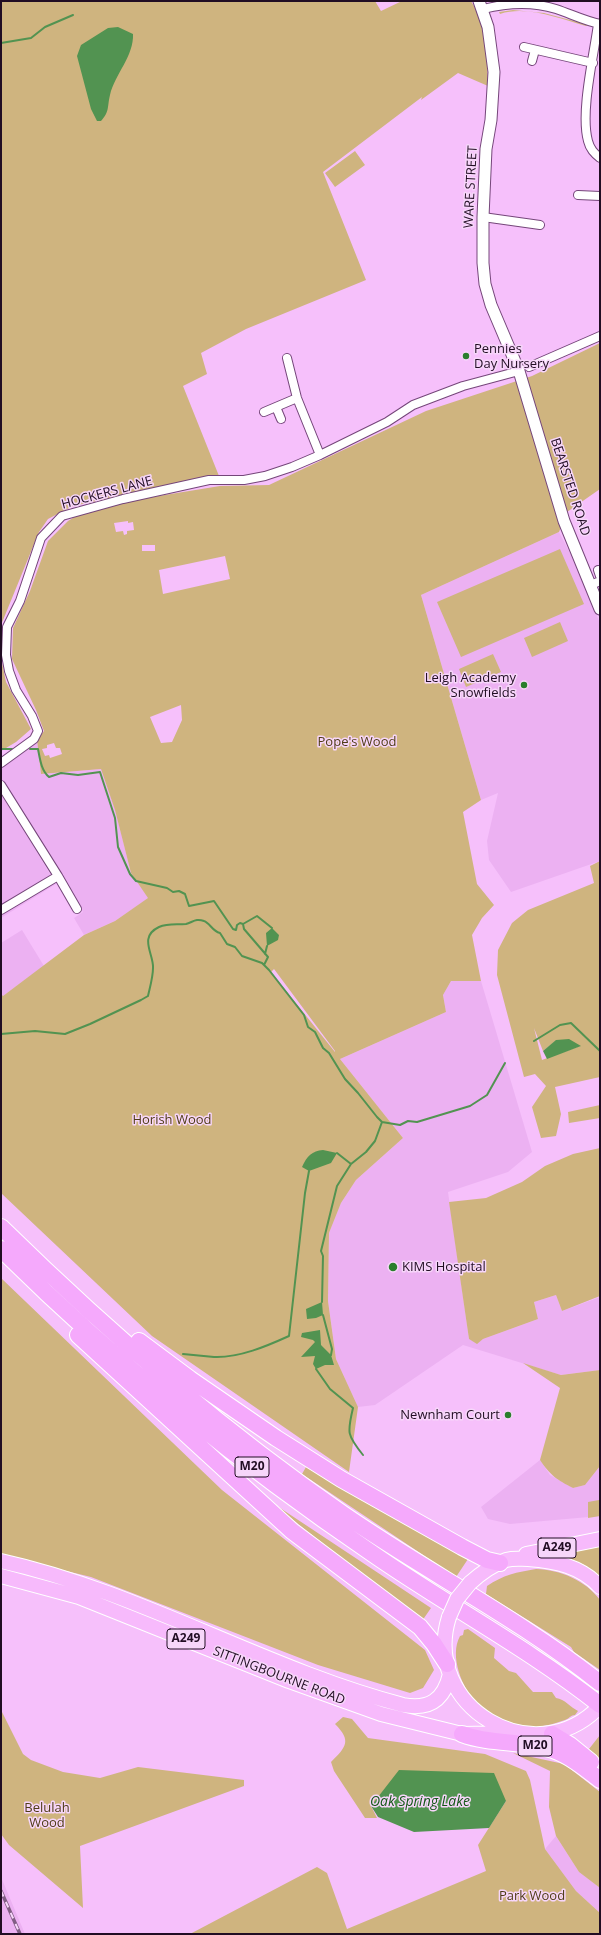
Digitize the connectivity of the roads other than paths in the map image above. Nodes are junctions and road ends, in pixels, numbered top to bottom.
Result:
1 (481, 5) edge
2 (554, 5) edge
3 (599, 24) edge
4 (524, 47) dead end
5 (535, 50) junction
6 (532, 61) dead end
7 (593, 63) junction
8 (600, 158) edge
9 (578, 195) dead end
10 (600, 196) edge
11 (483, 217) junction
12 (540, 225) dead end
13 (600, 336) edge
14 (287, 358) dead end
15 (531, 367) junction
16 (297, 398) junction
17 (276, 407) junction
18 (264, 412) dead end
19 (280, 419) dead end
20 (320, 454) junction
21 (595, 583) edge
22 (600, 609) edge
23 (1, 763) edge
24 (1, 785) edge
25 (58, 876) junction
26 (77, 909) dead end
27 (1, 910) edge
28 (1, 1227) edge
29 (5, 1253) edge
30 (72, 1294) junction
31 (600, 1539) edge
32 (1, 1561) edge
33 (507, 1561) junction
34 (1, 1576) edge
35 (600, 1587) edge
36 (448, 1669) junction
37 (600, 1682) edge
38 (600, 1705) edge
39 (516, 1733) junction
40 (462, 1734) junction
41 (552, 1734) junction
42 (600, 1770) edge
43 (600, 1780) edge

1 - 2 street
1 - 11 street, WARE STREET
2 - 3 street
3 - 7 street
4 - 5 street
5 - 6 street
5 - 7 street
7 - 8 street
9 - 10 street
11 - 12 street
11 - 15 street, WARE STREET
13 - 15 street, HOCKERS LANE
14 - 16 street
15 - 20 street, HOCKERS LANE
15 - 21 street, BEARSTED ROAD
16 - 17 street
16 - 20 street
17 - 18 street
17 - 19 street
20 - 23 street, HOCKERS LANE
21 - 22 street, BEARSTED ROAD
24 - 25 street
25 - 26 street
25 - 27 street
28 - 30 highway, M20
29 - 36 highway, M20
29 - 38 highway, M20
30 - 33 highway, M20
30 - 37 highway, M20
31 - 33 highway, A249
32 - 36 highway, SITTINGBOURNE ROAD / A249
33 - 35 highway
33 - 36 highway, bridge
34 - 40 highway, SITTINGBOURNE ROAD / A249
36 - 39 highway
38 - 41 highway
39 - 40 highway, SITTINGBOURNE ROAD / A249
39 - 41 highway, SITTINGBOURNE ROAD
40 - 43 highway, M20
41 - 42 highway, M20

